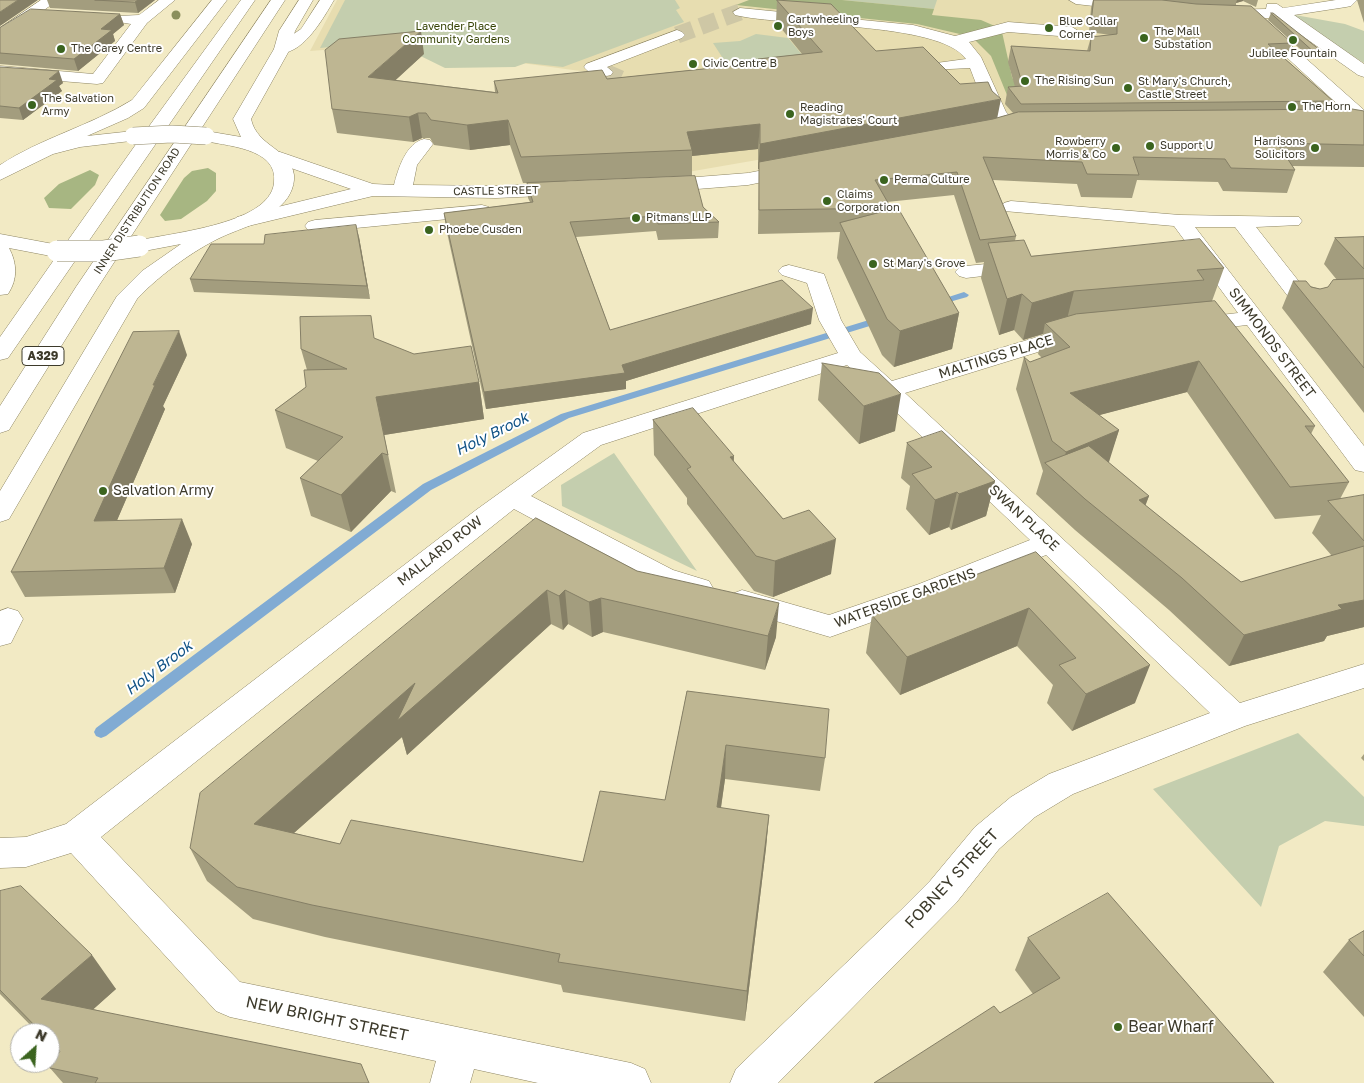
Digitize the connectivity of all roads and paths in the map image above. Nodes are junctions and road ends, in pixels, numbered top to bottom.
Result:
1 (52, 0) edge
2 (168, 0) edge
3 (220, 0) edge
4 (248, 0) edge
5 (278, 0) edge
6 (306, 0) edge
7 (327, 0) edge
8 (1076, 0) edge
9 (1238, 0) edge
10 (1263, 0) edge
11 (1350, 0) edge
12 (1142, 7) edge
13 (740, 12) tunnel mouth
14 (30, 13) junction
15 (1279, 13) junction
16 (1210, 14) edge
17 (1248, 14) junction
18 (58, 15) edge
19 (112, 18) edge
20 (142, 20) junction
21 (1072, 32) dead end
22 (0, 34) edge
23 (677, 35) tunnel mouth
24 (955, 41) junction
25 (282, 49) junction
26 (976, 63) junction
27 (935, 67) edge
28 (0, 71) edge
29 (605, 72) edge
30 (1364, 72) edge
31 (1364, 119) edge
32 (989, 134) edge
33 (424, 144) edge
34 (267, 152) junction
35 (29, 155) junction
36 (0, 165) edge
37 (816, 166) edge
38 (0, 174) edge
39 (638, 187) edge
40 (582, 189) edge
41 (373, 190) junction
42 (402, 190) junction
43 (496, 192) junction
44 (1011, 207) dead end
45 (1241, 221) junction
46 (1292, 221) dead end
47 (1180, 222) junction
48 (235, 224) junction
49 (315, 226) dead end
50 (0, 240) edge
51 (1200, 248) junction
52 (1172, 249) edge
53 (0, 250) edge
54 (1038, 265) edge
55 (788, 271) dead end
56 (966, 272) dead end
57 (0, 289) edge
58 (1308, 307) edge
59 (1253, 318) junction
60 (1174, 326) edge
61 (1095, 333) edge
62 (841, 339) junction
63 (0, 353) edge
64 (889, 390) junction
65 (0, 425) edge
66 (1364, 464) edge
67 (512, 497) junction
68 (0, 513) edge
69 (1049, 543) junction
70 (1364, 676) edge
71 (1235, 717) junction
72 (77, 836) junction
73 (0, 853) edge
74 (455, 1066) edge
75 (631, 1083) edge
76 (750, 1083) edge

1 - 14 street
2 - 20 street
3 - 35 street
4 - 63 street, A329
5 - 65 street, INNER DISTRIBUTION ROAD / A329
6 - 25 street
7 - 25 street
8 - 12 street
9 - 17 street
10 - 15 street
11 - 15 street
13 - 24 street
14 - 18 street
14 - 22 street
15 - 17 street
15 - 30 street
16 - 17 street
17 - 31 street
19 - 20 street
20 - 28 street
21 - 24 street
23 - 29 street
24 - 26 street
25 - 34 street
26 - 27 street
26 - 32 street
33 - 42 street
34 - 35 street, CASTLE STREET, bridge
34 - 41 street, CASTLE STREET
34 - 48 street
35 - 36 street
35 - 38 street
37 - 39 street
40 - 43 street, CASTLE STREET
41 - 42 street, CASTLE STREET
41 - 48 street, CASTLE STREET
42 - 43 street, CASTLE STREET
43 - 49 street
44 - 47 street
45 - 46 street
45 - 47 street
45 - 58 street
47 - 51 street, SIMMONDS STREET
48 - 50 street, CASTLE STREET, bridge
48 - 68 street
51 - 52 street
51 - 59 street, SIMMONDS STREET
53 - 57 street
54 - 56 street
55 - 62 street, SWAN PLACE
59 - 60 street
59 - 66 street, SIMMONDS STREET
61 - 64 street, MALTINGS PLACE
62 - 64 street, SWAN PLACE
62 - 67 street, MALLARD ROW
64 - 69 street, SWAN PLACE
67 - 69 street, WATERSIDE GARDENS
67 - 72 street, MALLARD ROW
69 - 71 street, SWAN PLACE
70 - 71 street, FOBNEY STREET
71 - 76 street, FOBNEY STREET
72 - 73 street
72 - 74 street, NEW BRIGHT STREET
74 - 75 street

